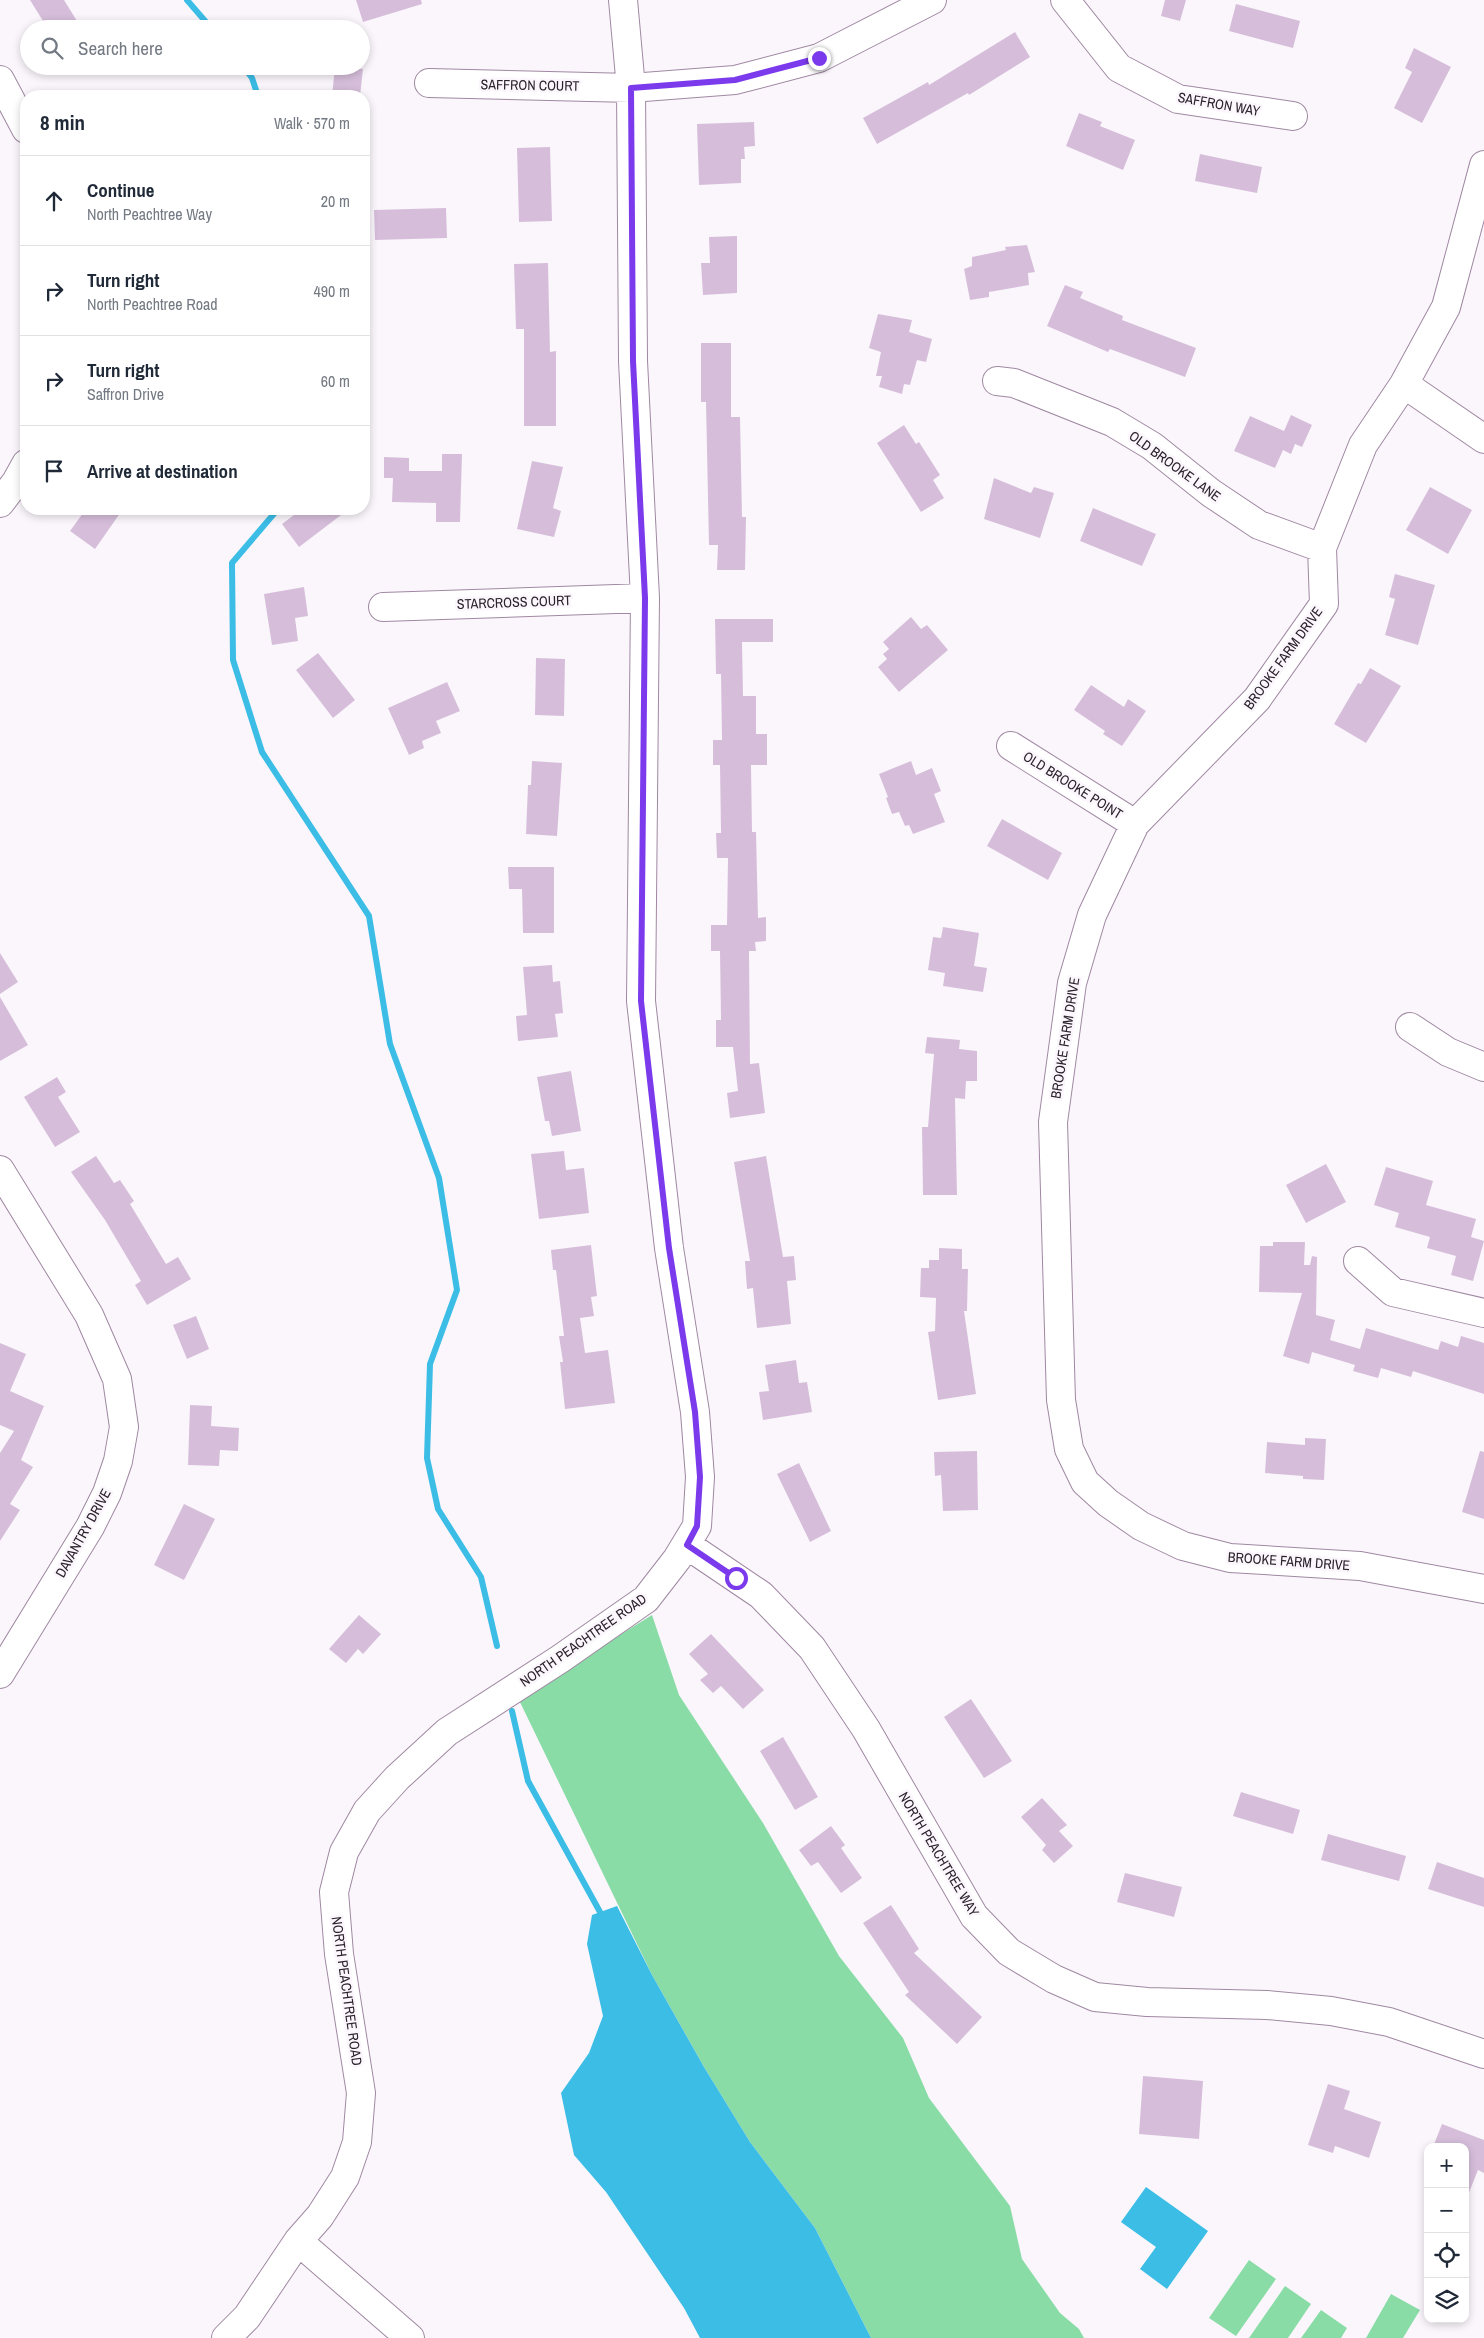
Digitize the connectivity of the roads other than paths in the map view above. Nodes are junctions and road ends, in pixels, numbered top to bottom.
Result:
1 (623, 0) edge
2 (932, 0) edge
3 (1065, 0) edge
4 (0, 80) edge
5 (429, 83) dead end
6 (631, 88) junction
7 (1293, 116) dead end
8 (20, 118) edge
9 (1484, 165) edge
10 (997, 381) dead end
11 (1404, 384) junction
12 (1484, 438) edge
13 (20, 475) edge
14 (0, 503) edge
15 (1322, 548) junction
16 (645, 598) junction
17 (383, 607) dead end
18 (1011, 746) dead end
19 (1135, 824) junction
20 (1410, 1027) dead end
21 (1484, 1067) edge
22 (0, 1170) edge
23 (1358, 1261) dead end
24 (1484, 1312) edge
25 (687, 1545) junction
26 (1484, 1589) edge
27 (0, 1674) edge
28 (1484, 2054) edge
29 (298, 2241) junction
30 (226, 2338) edge
31 (410, 2338) edge

1 - 6 street, NORTH PEACHTREE ROAD
2 - 6 street, SAFFRON COURT
3 - 7 street, SAFFRON WAY
4 - 8 street
5 - 6 street, SAFFRON COURT
6 - 16 street, NORTH PEACHTREE ROAD
9 - 11 street, BROOKE FARM DRIVE
10 - 15 street, OLD BROOKE LANE
11 - 12 street
11 - 15 street, BROOKE FARM DRIVE
13 - 14 street
15 - 19 street, BROOKE FARM DRIVE
16 - 17 street, STARCROSS COURT
16 - 25 street, NORTH PEACHTREE ROAD
18 - 19 street, OLD BROOKE POINT
19 - 26 street, BROOKE FARM DRIVE
20 - 21 street
22 - 27 street, DAVANTRY DRIVE
23 - 24 street
25 - 28 street, NORTH PEACHTREE WAY
25 - 29 street, NORTH PEACHTREE ROAD
29 - 30 street, NORTH PEACHTREE ROAD
29 - 31 street

